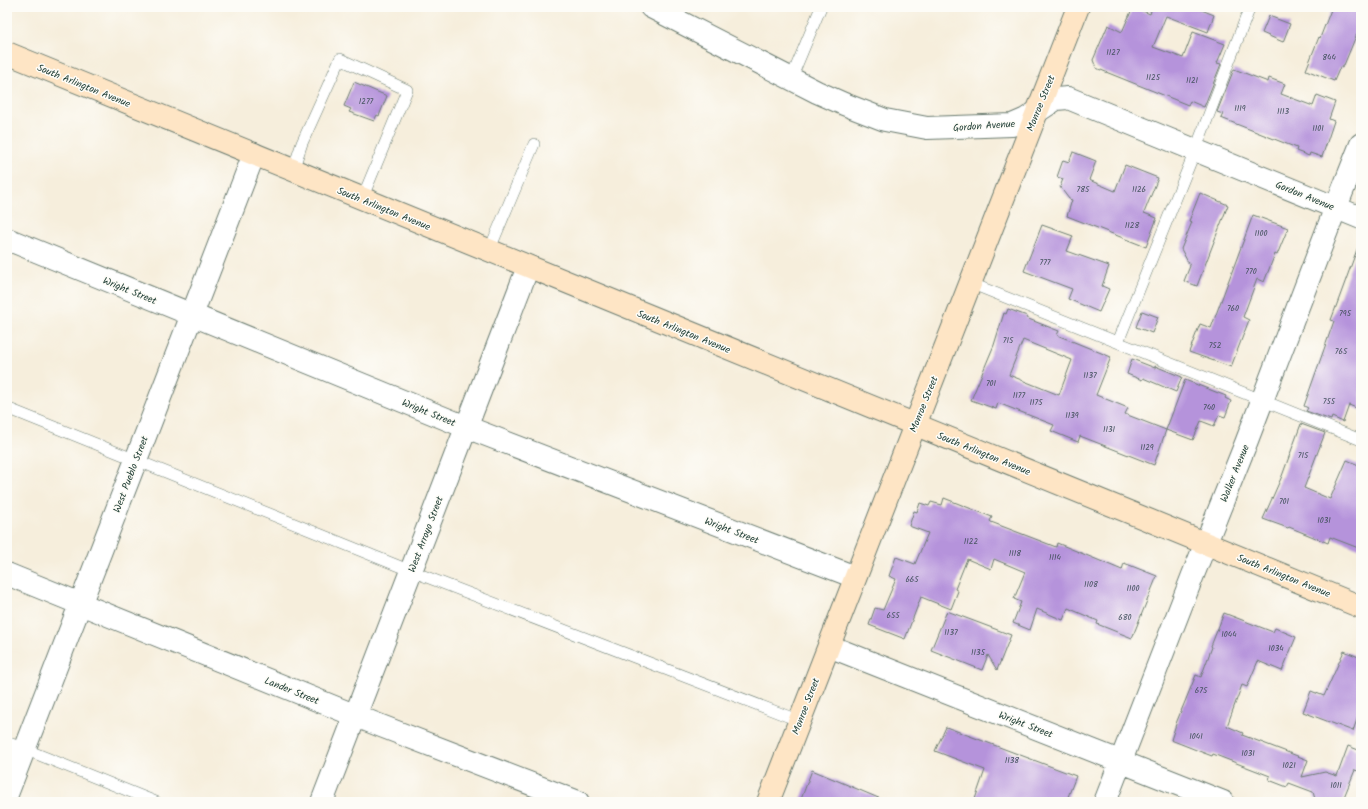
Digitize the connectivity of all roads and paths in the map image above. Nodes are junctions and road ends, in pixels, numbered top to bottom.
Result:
1 (650, 7) edge
2 (821, 7) edge
3 (1078, 7) edge
4 (1250, 7) edge
5 (7, 53) edge
6 (791, 79) junction
7 (1036, 114) junction
8 (534, 144) dead end
9 (1361, 144) edge
10 (1195, 151) junction
11 (254, 154) junction
12 (293, 170) junction
13 (362, 199) junction
14 (1336, 207) junction
15 (1361, 218) edge
16 (7, 239) edge
17 (489, 251) junction
18 (528, 267) junction
19 (970, 283) junction
20 (192, 315) junction
21 (1118, 342) junction
22 (1263, 400) junction
23 (7, 408) edge
24 (914, 425) junction
25 (466, 428) junction
26 (1361, 440) edge
27 (136, 460) junction
28 (1206, 544) junction
29 (411, 571) junction
30 (7, 574) edge
31 (855, 577) junction
32 (80, 604) junction
33 (1361, 607) edge
34 (829, 646) junction
35 (355, 715) junction
36 (800, 721) junction
37 (16, 746) edge
38 (1121, 761) junction
39 (7, 794) edge
40 (156, 802) edge
41 (322, 802) edge
42 (578, 802) edge
43 (768, 802) edge
44 (1105, 802) edge
45 (1223, 802) edge

1 - 6 street, Gordon Avenue
2 - 6 lane
3 - 7 main road, Monroe Street
4 - 10 lane
5 - 11 main road, South Arlington Avenue
6 - 7 street, Gordon Avenue
7 - 10 street, Gordon Avenue
7 - 19 main road, Monroe Street
8 - 17 lane
9 - 14 street, Walker Avenue
10 - 14 street, Gordon Avenue
10 - 21 lane
11 - 12 main road, South Arlington Avenue
11 - 20 street, West Pueblo Street
12 - 13 main road, South Arlington Avenue
12 - 13 lane
13 - 17 main road, South Arlington Avenue
14 - 15 street, Gordon Avenue
14 - 22 street, Walker Avenue
16 - 20 street, Wright Street
17 - 18 main road, South Arlington Avenue
18 - 24 main road, South Arlington Avenue
18 - 25 street, West Arroyo Street
19 - 21 lane
19 - 24 main road, Monroe Street
20 - 25 street, Wright Street
20 - 27 street, West Pueblo Street
21 - 22 lane
22 - 26 lane
22 - 28 street, Walker Avenue
23 - 27 lane
24 - 28 main road, South Arlington Avenue
24 - 31 main road, Monroe Street
25 - 29 street, West Arroyo Street
25 - 31 street, Wright Street
27 - 29 lane
27 - 32 street, West Pueblo Street
28 - 33 main road, South Arlington Avenue
28 - 38 street, Walker Avenue
29 - 35 street, West Arroyo Street
29 - 36 lane
30 - 32 street, Lander Street
31 - 34 main road, Monroe Street
32 - 35 street, Lander Street
32 - 37 street, West Pueblo Street
34 - 36 main road, Monroe Street
34 - 38 street, Wright Street
35 - 41 street, West Arroyo Street
35 - 42 street, Lander Street
36 - 43 main road, Monroe Street
37 - 39 street, West Pueblo Street
37 - 40 lane
38 - 44 street, Walker Avenue
38 - 45 street, Wright Street

